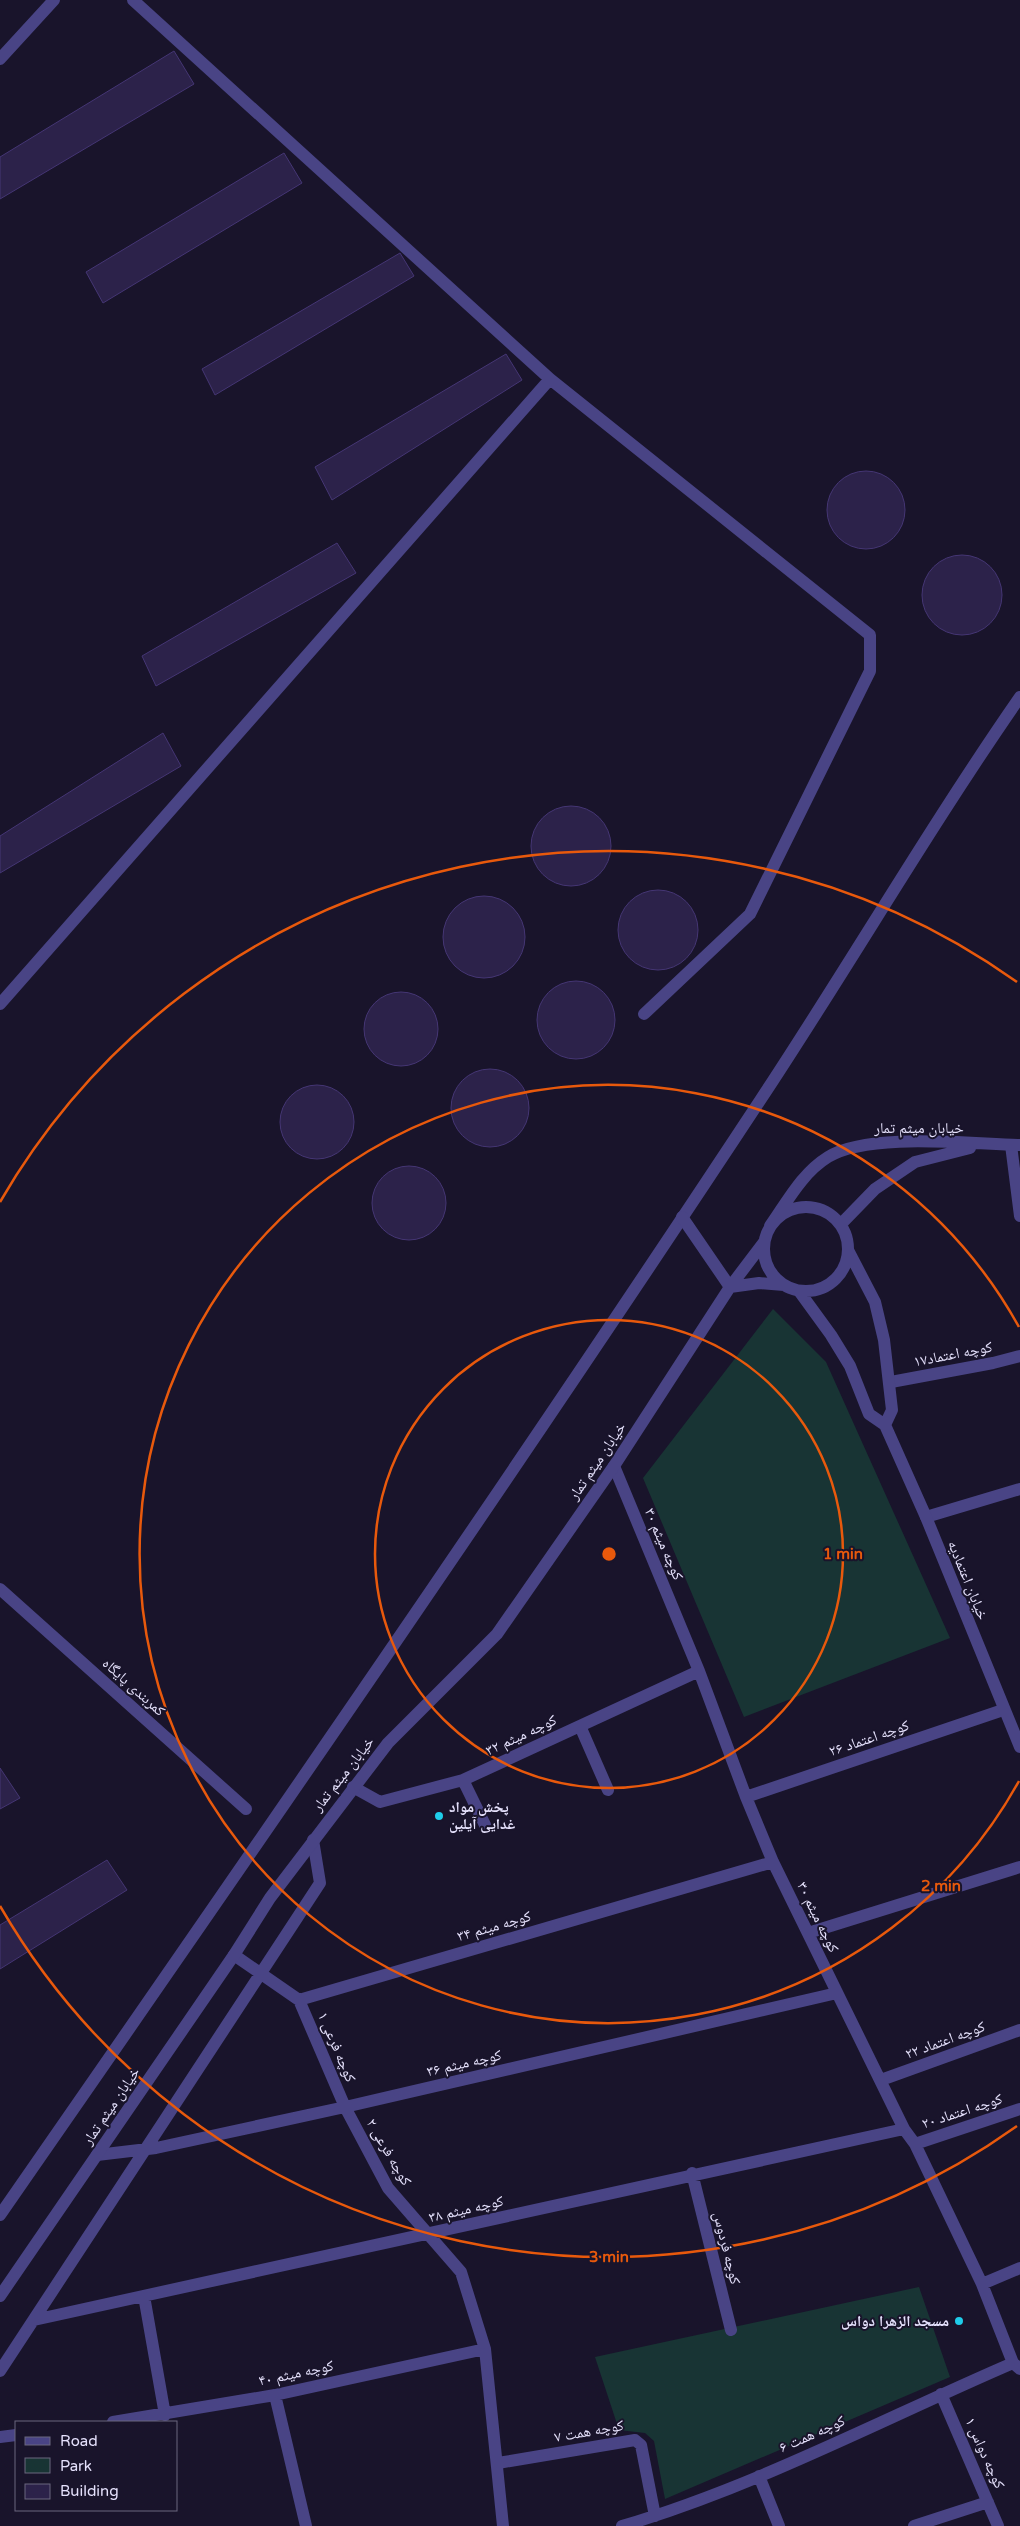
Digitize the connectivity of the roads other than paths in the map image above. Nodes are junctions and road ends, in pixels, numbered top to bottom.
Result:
1 (54, 0) edge
2 (133, 0) edge
3 (0, 58) edge
4 (550, 379) junction
5 (1020, 697) edge
6 (0, 1004) edge
7 (644, 1014) dead end
8 (985, 1144) junction
9 (1016, 1145) edge
10 (1020, 1216) edge
11 (682, 1217) junction
12 (841, 1224) junction
13 (770, 1226) junction
14 (764, 1242) junction
15 (848, 1250) junction
16 (784, 1285) junction
17 (730, 1286) junction
18 (799, 1291) junction
19 (1020, 1356) edge
20 (891, 1382) junction
21 (885, 1425) junction
22 (614, 1466) junction
23 (1020, 1489) edge
24 (926, 1517) junction
25 (0, 1589) edge
26 (699, 1671) junction
27 (1003, 1710) junction
28 (580, 1726) junction
29 (1020, 1747) edge
30 (463, 1780) junction
31 (353, 1788) junction
32 (608, 1790) dead end
33 (746, 1797) junction
34 (246, 1809) dead end
35 (485, 1826) dead end
36 (313, 1840) junction
37 (773, 1862) junction
38 (1020, 1867) edge
39 (808, 1933) junction
40 (234, 1955) junction
41 (260, 1972) junction
42 (837, 1993) junction
43 (299, 2000) junction
44 (1020, 2030) edge
45 (881, 2080) junction
46 (345, 2107) junction
47 (1020, 2109) edge
48 (904, 2129) junction
49 (915, 2144) junction
50 (147, 2148) junction
51 (97, 2155) junction
52 (692, 2173) junction
53 (0, 2215) edge
54 (427, 2235) junction
55 (1020, 2268) edge
56 (982, 2284) junction
57 (0, 2296) edge
58 (144, 2296) junction
59 (34, 2320) junction
60 (731, 2330) dead end
61 (485, 2348) junction
62 (1016, 2366) edge
63 (0, 2371) edge
64 (941, 2394) junction
65 (275, 2395) junction
66 (166, 2415) junction
67 (120, 2421) edge
68 (15, 2435) edge
69 (0, 2438) edge
70 (498, 2463) junction
71 (759, 2476) junction
72 (988, 2502) junction
73 (654, 2516) junction
74 (306, 2526) edge
75 (502, 2526) edge
76 (622, 2526) edge
77 (780, 2526) edge
78 (914, 2526) edge
79 (998, 2526) edge

1 - 3 street
2 - 4 street
4 - 6 street
4 - 7 street
5 - 11 street
8 - 9 street, خیابان میثم تمار
8 - 12 street, خیابان میثم تمار
8 - 13 street, خیابان میثم تمار
9 - 10 street
11 - 17 street
11 - 53 street
12 - 13 street
12 - 15 street
13 - 14 street
14 - 16 street
14 - 17 street, خیابان میثم تمار
15 - 18 street
15 - 20 street
16 - 17 street
16 - 18 street
17 - 22 street, خیابان میثم تمار
18 - 21 street, خیابان اعتمادیه
19 - 20 street, کوچه اعتماد۱۷
20 - 21 street
21 - 24 street, خیابان اعتمادیه
22 - 26 street, کوچه میثم ۳۰
22 - 31 street, خیابان میثم تمار
23 - 24 street
24 - 27 street, خیابان اعتمادیه
25 - 34 street, کمربندی پایگاه
26 - 28 street, کوچه میثم ۳۲
26 - 33 street, کوچه میثم ۳۰
27 - 29 street, خیابان اعتمادیه
27 - 33 street, کوچه اعتماد ۲۶
28 - 30 street, کوچه میثم ۳۲
28 - 32 street
30 - 31 street, کوچه میثم ۳۲
30 - 35 street
31 - 36 street, خیابان میثم تمار
33 - 37 street, کوچه میثم ۳۰
36 - 40 street, خیابان میثم تمار
36 - 41 street
37 - 39 street, کوچه میثم ۳۰
37 - 43 street, کوچه میثم ۳۴
38 - 39 street
39 - 42 street, کوچه میثم ۳۰
40 - 41 street
40 - 51 street, خیابان میثم تمار
41 - 43 street
41 - 50 street
42 - 45 street, کوچه میثم ۳۰
42 - 46 street, کوچه میثم ۳۶
43 - 46 street, کوچه فرعی ۱
44 - 45 street, کوچه اعتماد ۲۲
45 - 48 street, کوچه میثم ۳۰
46 - 50 street, کوچه میثم ۳۶
46 - 54 street, کوچه فرعی ۲
47 - 49 street, کوچه اعتماد ۲۰
48 - 49 street, کوچه میثم ۳۰
48 - 52 street, کوچه میثم ۳۸
49 - 56 street, کوچه میثم ۳۰
50 - 51 street, کوچه میثم ۳۶
50 - 59 street
51 - 57 street, خیابان میثم تمار
52 - 54 street, کوچه میثم ۳۸
52 - 60 street, کوچه فردوس
54 - 58 street, کوچه میثم ۳۸
54 - 61 street, کوچه فرعی ۲
55 - 56 street
56 - 62 street, کوچه میثم ۳۰
58 - 59 street, کوچه میثم ۳۸
58 - 66 street
59 - 63 street
61 - 65 street, کوچه میثم ۴۰
61 - 70 street, کوچه فرعی ۲
62 - 64 street, کوچه همت ۶
64 - 71 street, کوچه همت ۶
64 - 72 street, کوچه دواس ۱
65 - 66 street, کوچه میثم ۴۰
65 - 74 street
66 - 67 street, کوچه میثم ۴۰
68 - 69 street
70 - 73 street, کوچه همت ۷
70 - 75 street, کوچه فرعی ۲
71 - 73 street, کوچه همت ۶
71 - 77 street
72 - 78 street
72 - 79 street, کوچه دواس ۱
73 - 76 street, کوچه همت ۶

